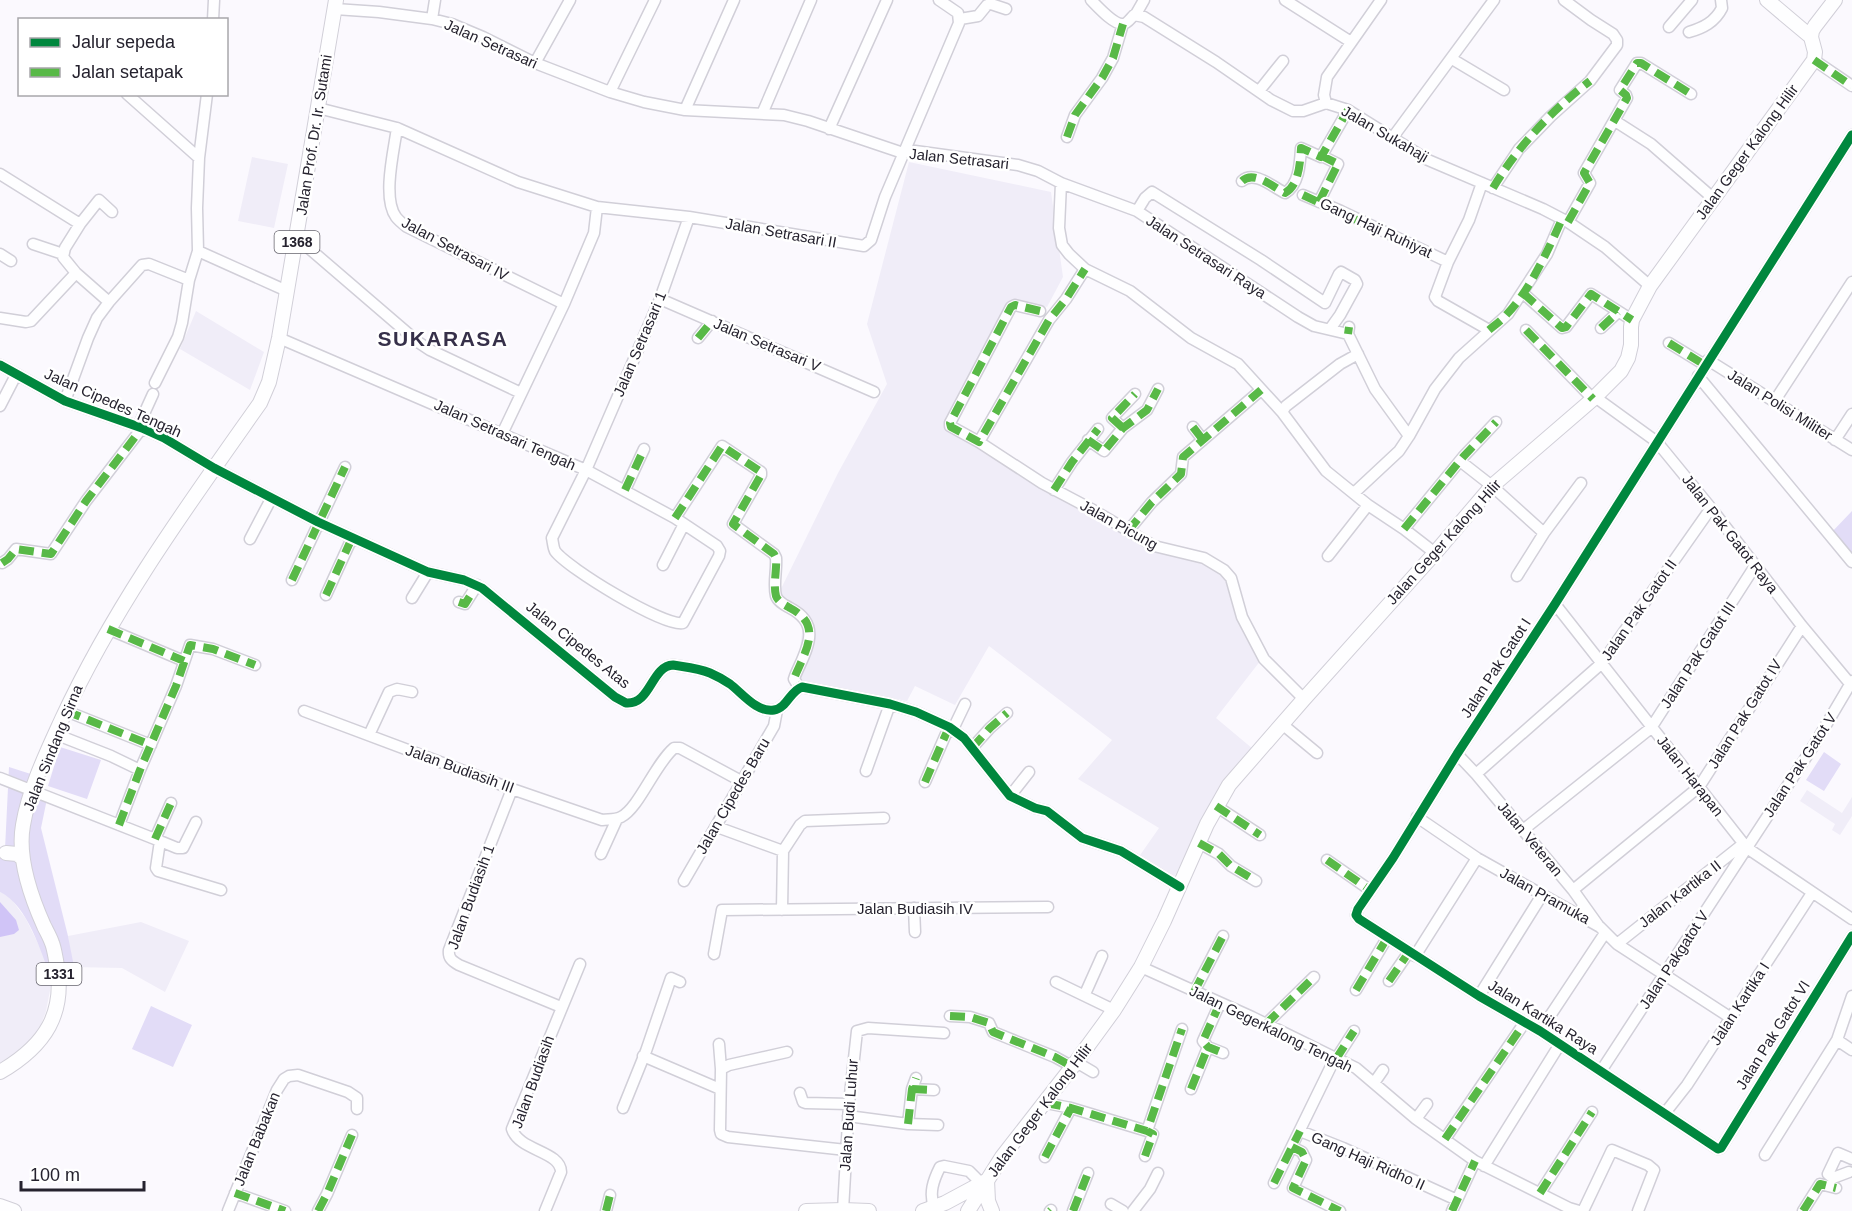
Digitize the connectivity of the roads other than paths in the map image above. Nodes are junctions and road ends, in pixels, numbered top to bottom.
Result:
1 (214, 0) edge
2 (435, 0) edge
3 (655, 0) edge
4 (734, 0) edge
5 (811, 0) edge
6 (887, 0) edge
7 (939, 0) edge
8 (1091, 0) edge
9 (1144, 0) edge
10 (1285, 0) edge
11 (1381, 0) edge
12 (1494, 0) edge
13 (1564, 0) edge
14 (1692, 0) edge
15 (1721, 0) edge
16 (1767, 0) edge
17 (1835, 0) edge
18 (568, 1) edge
19 (336, 4) edge
20 (1006, 9) dead end
21 (1136, 14) junction
22 (213, 18) edge
23 (432, 19) junction
24 (960, 19) junction
25 (1123, 24) junction
26 (1669, 27) dead end
27 (1809, 30) junction
28 (1689, 32) dead end
29 (1351, 42) junction
30 (1452, 59) junction
31 (1814, 60) junction
32 (1283, 61) dead end
33 (535, 63) junction
34 (1852, 87) edge
35 (1504, 90) dead end
36 (1258, 91) junction
37 (610, 92) junction
38 (1691, 94) dead end
39 (129, 96) edge
40 (207, 99) edge
41 (1326, 103) junction
42 (318, 108) junction
43 (685, 110) junction
44 (1348, 110) junction
45 (762, 114) junction
46 (1615, 121) dead end
47 (396, 128) junction
48 (829, 129) junction
49 (1852, 135) edge
50 (1067, 137) dead end
51 (1393, 137) junction
52 (903, 153) junction
53 (1321, 156) junction
54 (199, 158) junction
55 (0, 174) edge
56 (1242, 181) dead end
57 (1061, 183) junction
58 (1482, 183) junction
59 (1493, 188) junction
60 (1303, 195) dead end
61 (1714, 199) junction
62 (1319, 201) junction
63 (597, 207) junction
64 (112, 212) dead end
65 (1137, 212) junction
66 (689, 217) junction
67 (1565, 221) junction
68 (80, 224) junction
69 (297, 238) junction
70 (33, 244) dead end
71 (198, 251) junction
72 (0, 254) edge
73 (63, 254) junction
74 (11, 261) dead end
75 (1449, 262) junction
76 (1085, 269) junction
77 (76, 273) junction
78 (189, 280) junction
79 (1852, 282) edge
80 (1650, 286) junction
81 (287, 291) junction
82 (1523, 293) junction
83 (660, 299) junction
84 (109, 302) junction
85 (1324, 303) junction
86 (564, 304) junction
87 (1040, 311) dead end
88 (1618, 312) junction
89 (1340, 315) junction
90 (0, 318) edge
91 (1632, 320) junction
92 (712, 321) junction
93 (1601, 328) dead end
94 (1330, 329) junction
95 (1489, 330) junction
96 (1526, 330) dead end
97 (279, 338) junction
98 (698, 338) dead end
99 (1669, 343) dead end
100 (1358, 354) junction
101 (1707, 363) junction
102 (0, 365) edge
103 (16, 375) junction
104 (1698, 376) junction
105 (1158, 389) dead end
106 (1261, 390) junction
107 (874, 392) dead end
108 (521, 393) junction
109 (1135, 394) dead end
110 (1594, 398) junction
111 (65, 401) junction
112 (1774, 402) junction
113 (0, 406) edge
114 (1282, 412) junction
115 (1852, 414) edge
116 (1496, 422) dead end
117 (1193, 427) dead end
118 (142, 428) junction
119 (1123, 428) junction
120 (1098, 429) dead end
121 (502, 434) junction
122 (1409, 436) junction
123 (1088, 440) junction
124 (1203, 440) junction
125 (1835, 440) junction
126 (979, 442) junction
127 (1657, 442) junction
128 (644, 449) dead end
129 (1852, 450) edge
130 (1460, 460) junction
131 (345, 467) dead end
132 (214, 468) junction
133 (586, 470) junction
134 (1581, 483) dead end
135 (1492, 486) junction
136 (625, 490) junction
137 (1054, 490) junction
138 (1354, 493) junction
139 (271, 499) junction
140 (1368, 505) junction
141 (1711, 508) junction
142 (679, 521) junction
143 (318, 522) junction
144 (1404, 529) junction
145 (1128, 531) junction
146 (1544, 533) junction
147 (352, 538) junction
148 (250, 539) dead end
149 (720, 551) joint
150 (1435, 553) junction
151 (1328, 556) dead end
152 (1852, 562) edge
153 (0, 564) edge
154 (663, 565) dead end
155 (1755, 566) junction
156 (428, 572) junction
157 (1517, 576) dead end
158 (292, 580) dead end
159 (477, 585) junction
160 (326, 595) dead end
161 (412, 598) dead end
162 (459, 602) dead end
163 (1555, 604) junction
164 (1802, 626) junction
165 (108, 629) junction
166 (184, 661) junction
167 (1602, 663) junction
168 (255, 665) dead end
169 (1851, 684) edge
170 (799, 687) junction
171 (412, 692) dead end
172 (1304, 699) junction
173 (890, 704) junction
174 (964, 704) dead end
175 (777, 710) junction
176 (66, 711) junction
177 (304, 711) dead end
178 (1007, 713) dead end
179 (1282, 724) junction
180 (951, 728) junction
181 (1651, 728) junction
182 (55, 734) junction
183 (369, 735) junction
184 (151, 745) junction
185 (972, 747) junction
186 (1317, 753) dead end
187 (1457, 754) junction
188 (140, 770) junction
189 (866, 771) dead end
190 (1029, 772) dead end
191 (1476, 774) junction
192 (0, 778) edge
193 (741, 781) junction
194 (926, 782) dead end
195 (1699, 787) junction
196 (512, 789) junction
197 (32, 791) junction
198 (1010, 796) junction
199 (171, 803) dead end
200 (1216, 806) junction
201 (1417, 817) junction
202 (884, 818) dead end
203 (617, 819) junction
204 (196, 822) dead end
205 (119, 825) junction
206 (717, 827) junction
207 (1524, 831) junction
208 (22, 834) junction
209 (1260, 835) dead end
210 (158, 840) junction
211 (1199, 843) junction
212 (1745, 846) junction
213 (783, 851) junction
214 (3, 854) edge
215 (601, 854) dead end
216 (22, 858) junction
217 (1477, 858) junction
218 (1327, 860) dead end
219 (684, 881) dead end
220 (1256, 881) dead end
221 (1180, 887) junction
222 (221, 890) dead end
223 (1370, 890) junction
224 (1573, 890) junction
225 (1812, 893) junction
226 (1542, 895) junction
227 (1048, 907) dead end
228 (914, 908) junction
229 (1358, 909) joint
230 (782, 910) junction
231 (1852, 919) edge
232 (1602, 930) junction
233 (915, 932) dead end
234 (1223, 936) dead end
235 (1852, 936) edge
236 (1387, 938) junction
237 (1617, 944) junction
238 (714, 954) dead end
239 (1412, 954) junction
240 (1102, 956) dead end
241 (579, 964) dead end
242 (1141, 967) junction
243 (1664, 975) junction
244 (1314, 977) dead end
245 (1389, 981) dead end
246 (680, 982) dead end
247 (1056, 982) dead end
248 (1356, 990) dead end
249 (1194, 992) junction
250 (1085, 994) junction
251 (1479, 996) junction
252 (1852, 996) edge
253 (1220, 1003) junction
254 (561, 1006) junction
255 (1114, 1010) junction
256 (950, 1016) dead end
257 (1731, 1018) junction
258 (1525, 1022) junction
259 (1266, 1024) junction
260 (1182, 1029) dead end
261 (1354, 1031) dead end
262 (1540, 1031) junction
263 (944, 1033) dead end
264 (1838, 1040) junction
265 (719, 1044) dead end
266 (1560, 1044) junction
267 (1208, 1047) junction
268 (1852, 1050) edge
269 (787, 1052) dead end
270 (1223, 1053) dead end
271 (644, 1056) junction
272 (1336, 1059) junction
273 (1074, 1064) junction
274 (721, 1069) junction
275 (1383, 1070) dead end
276 (1601, 1071) junction
277 (0, 1072) edge
278 (1092, 1072) dead end
279 (916, 1078) dead end
280 (1374, 1083) junction
281 (720, 1089) junction
282 (912, 1089) junction
283 (1191, 1089) dead end
284 (933, 1090) dead end
285 (800, 1093) dead end
286 (1046, 1103) junction
287 (849, 1104) junction
288 (1427, 1104) dead end
289 (623, 1108) dead end
290 (1071, 1108) junction
291 (357, 1109) dead end
292 (1592, 1112) dead end
293 (1665, 1113) junction
294 (848, 1116) junction
295 (1416, 1119) junction
296 (908, 1124) junction
297 (938, 1125) dead end
298 (1147, 1131) junction
299 (1300, 1131) junction
300 (352, 1135) dead end
301 (1445, 1139) junction
302 (1292, 1147) junction
303 (1718, 1149) joint
304 (846, 1150) junction
305 (1765, 1155) dead end
306 (1145, 1156) dead end
307 (1045, 1157) dead end
308 (1480, 1163) junction
309 (1088, 1173) dead end
310 (1158, 1173) dead end
311 (984, 1181) junction
312 (1274, 1183) dead end
313 (1836, 1188) dead end
314 (235, 1193) junction
315 (1540, 1193) junction
316 (610, 1195) dead end
317 (1457, 1200) junction
318 (1111, 1204) dead end
319 (0, 1206) edge
320 (928, 1209) edge
321 (843, 1210) edge
322 (14, 1211) edge
323 (228, 1211) edge
324 (285, 1211) edge
325 (318, 1211) edge
326 (545, 1211) edge
327 (606, 1211) edge
328 (806, 1211) edge
329 (861, 1211) edge
330 (869, 1211) edge
331 (968, 1211) edge
332 (992, 1211) edge
333 (1073, 1211) edge
334 (1124, 1211) edge
335 (1133, 1211) edge
336 (1340, 1211) edge
337 (1452, 1211) edge
338 (1581, 1211) edge
339 (1638, 1211) edge
340 (1803, 1211) edge

1 - 22 street
2 - 23 street
3 - 37 street
4 - 43 street
5 - 45 street
6 - 48 street
7 - 24 street
8 - 25 street
9 - 21 street
10 - 29 street
11 - 29 street
12 - 30 street
13 - 59 street
14 - 26 street
15 - 28 street
16 - 27 main road
17 - 27 main road
18 - 33 street
19 - 23 street, Jalan Setrasari
19 - 42 main road, Jalan Prof. Dr. Ir. Sutami / 1368
20 - 24 street
21 - 25 street
21 - 36 street, Jalan Sukahaji
23 - 33 street, Jalan Setrasari
24 - 52 street
25 - 50 street
27 - 31 main road
29 - 41 street
30 - 35 street
30 - 51 street
31 - 34 street
31 - 61 main road, Jalan Geger Kalong Hilir
32 - 36 street
33 - 37 street, Jalan Setrasari
36 - 41 street, Jalan Sukahaji
37 - 43 street, Jalan Setrasari
38 - 67 street
39 - 54 street
40 - 54 street
41 - 44 street, Jalan Sukahaji
42 - 47 street, Jalan Setrasari II
42 - 69 main road, Jalan Prof. Dr. Ir. Sutami / 1368
43 - 45 street, Jalan Setrasari
44 - 51 street, Jalan Sukahaji
44 - 53 street
45 - 48 street, Jalan Setrasari
46 - 61 street
47 - 63 street, Jalan Setrasari II
47 - 86 street, Jalan Setrasari IV
48 - 52 street, Jalan Setrasari
49 - 101 street, Jalan Pak Gatot I
51 - 58 street, Jalan Sukahaji
52 - 57 street, Jalan Setrasari
52 - 66 street, Jalan Setrasari II
53 - 56 street
53 - 62 street
54 - 71 street
55 - 68 street
57 - 65 street, Jalan Setrasari Raya
57 - 76 street
58 - 59 street, Jalan Sukahaji
58 - 75 street
59 - 67 street, Jalan Sukahaji
60 - 62 street, Gang Haji Ruhiyat
61 - 80 main road, Jalan Geger Kalong Hilir
62 - 75 street, Gang Haji Ruhiyat
63 - 66 street, Jalan Setrasari II
63 - 86 street
64 - 68 street
65 - 85 street
65 - 94 street, Jalan Setrasari Raya
66 - 83 street, Jalan Setrasari 1
67 - 80 street, Jalan Sukahaji
67 - 82 street
68 - 73 street
69 - 81 main road, Jalan Prof. Dr. Ir. Sutami / 1368
69 - 108 street
70 - 73 street
71 - 78 street
71 - 81 street
72 - 74 street
73 - 77 street
75 - 95 street
76 - 106 street
76 - 126 street
77 - 84 street
77 - 90 street
78 - 84 street
78 - 118 street
79 - 112 street
80 - 91 main road, Jalan Geger Kalong Hilir
81 - 97 main road, Jalan Prof. Dr. Ir. Sutami / 1368
82 - 88 street
82 - 95 street
83 - 92 street, Jalan Setrasari V
83 - 133 street, Jalan Setrasari 1
84 - 111 street
85 - 89 street
85 - 89 street
86 - 108 street
87 - 126 street, Jalan Picung
88 - 91 street
88 - 93 street
89 - 94 street
91 - 110 main road, Jalan Geger Kalong Hilir
92 - 98 street
92 - 107 street, Jalan Setrasari V
94 - 100 street, Jalan Setrasari Raya
95 - 122 street
96 - 110 street, Jalan Pak Gatot Raya
97 - 121 street, Jalan Setrasari Tengah
97 - 132 main road, Jalan Prof. Dr. Ir. Sutami / 1368
99 - 101 street, Jalan Polisi Militer
100 - 114 street
100 - 122 street, Jalan Setrasari Raya
101 - 104 street, Jalan Pak Gatot I
101 - 112 street, Jalan Polisi Militer
102 - 103 street, Jalan Cipedes Tengah
103 - 111 street, Jalan Cipedes Tengah
103 - 113 street
104 - 127 street, Jalan Pak Gatot I
104 - 152 street
105 - 119 street
106 - 114 street
106 - 124 street
108 - 121 street
109 - 119 street
110 - 127 street, Jalan Pak Gatot Raya
110 - 135 main road, Jalan Geger Kalong Hilir
111 - 118 street, Jalan Cipedes Tengah
112 - 125 street, Jalan Polisi Militer
114 - 138 street
115 - 125 street
116 - 130 street
117 - 124 street
118 - 132 street, Jalan Cipedes Tengah
118 - 153 street
119 - 123 street
120 - 123 street
121 - 133 street, Jalan Setrasari Tengah
122 - 138 street
123 - 137 street
124 - 145 street
125 - 129 street, Jalan Polisi Militer
126 - 137 street, Jalan Picung
127 - 141 street, Jalan Pak Gatot Raya
127 - 163 street, Jalan Pak Gatot I
128 - 136 street
130 - 135 street
130 - 144 street
131 - 143 street
132 - 139 street, Jalan Cipedes Atas
132 - 165 main road, Jalan Sindang Sirna / 1331
133 - 136 street, Jalan Setrasari Tengah
133 - 149 street, Jalan Setrasari 1
134 - 146 street
135 - 146 street
135 - 150 main road, Jalan Geger Kalong Hilir
136 - 142 street, Jalan Setrasari Tengah
137 - 145 street, Jalan Picung
138 - 140 street
139 - 143 street, Jalan Cipedes Atas
139 - 148 street
140 - 144 street
140 - 151 street
141 - 155 street, Jalan Pak Gatot Raya
141 - 167 street, Jalan Pak Gatot II
142 - 149 street, Jalan Setrasari Tengah
142 - 154 street
142 - 170 street
143 - 147 street, Jalan Cipedes Atas
143 - 158 street
144 - 150 street
145 - 172 street, Jalan Picung
146 - 157 street
147 - 156 street, Jalan Cipedes Atas
147 - 160 street
150 - 172 main road, Jalan Geger Kalong Hilir
155 - 164 street, Jalan Pak Gatot Raya
155 - 181 street, Jalan Pak Gatot III
156 - 159 street, Jalan Cipedes Atas
156 - 161 street
159 - 162 street
159 - 175 street, Jalan Cipedes Atas
163 - 167 street, Jalan Harapan
163 - 187 street, Jalan Pak Gatot I
164 - 169 street, Jalan Pak Gatot Raya
164 - 195 street, Jalan Pak Gatot IV
165 - 166 street
165 - 176 main road, Jalan Sindang Sirna / 1331
166 - 168 street
166 - 184 street
167 - 181 street, Jalan Harapan
167 - 191 street, Jalan Pak Gatot II
169 - 212 street, Jalan Pak Gatot V
170 - 173 street
170 - 175 street
171 - 183 street
172 - 179 main road, Jalan Geger Kalong Hilir
173 - 180 street
173 - 189 street
174 - 180 street
175 - 193 street, Jalan Cipedes Baru
176 - 182 main road, Jalan Sindang Sirna / 1331
176 - 184 street
177 - 183 street, Jalan Budiasih III
178 - 185 street
179 - 186 street
179 - 200 main road, Jalan Geger Kalong Hilir
180 - 185 street
180 - 194 street
181 - 195 street, Jalan Harapan
181 - 207 street, Jalan Pak Gatot III
182 - 188 street
182 - 197 main road, Jalan Sindang Sirna / 1331
183 - 196 street, Jalan Budiasih III
184 - 188 street
185 - 198 street
187 - 191 street, Jalan Veteran
187 - 201 street, Jalan Pak Gatot I
188 - 205 street
190 - 198 street
191 - 207 street, Jalan Veteran
192 - 197 street
193 - 203 street
193 - 206 street, Jalan Cipedes Baru
195 - 212 street, Jalan Harapan
195 - 224 street, Jalan Pak Gatot IV
196 - 203 street, Jalan Budiasih III
196 - 254 street, Jalan Budiasih 1
197 - 205 street
197 - 208 main road, Jalan Sindang Sirna / 1331
198 - 221 street
199 - 210 street
200 - 209 street
200 - 211 main road, Jalan Geger Kalong Hilir
201 - 217 street, Jalan Pramuka
201 - 223 street, Jalan Pak Gatot I
202 - 213 street
203 - 215 street
204 - 210 street
205 - 210 street
206 - 213 street
206 - 219 street, Jalan Cipedes Baru
207 - 224 street, Jalan Veteran
208 - 214 street
208 - 216 main road, Jalan Sindang Sirna / 1331
210 - 222 street
211 - 220 street
211 - 221 main road, Jalan Geger Kalong Hilir
212 - 225 street, Jalan Harapan
212 - 237 street, Jalan Kartika II
212 - 243 street, Jalan Pakgatot V
213 - 230 street
214 - 216 main road
216 - 277 main road, Jalan Sindang Sirna / 1331
217 - 226 street, Jalan Pramuka
217 - 239 street
218 - 223 street
221 - 242 main road, Jalan Geger Kalong Hilir
223 - 229 street, Jalan Pak Gatot I
224 - 232 street, Jalan Veteran
225 - 231 street, Jalan Harapan
225 - 257 street, Jalan Kartika I
226 - 232 street, Jalan Pramuka
226 - 251 street
227 - 228 street, Jalan Budiasih IV
228 - 230 street, Jalan Budiasih IV
228 - 233 street
229 - 236 street, Jalan Kartika Raya
230 - 238 street, Jalan Budiasih IV
232 - 237 street, Jalan Pramuka
232 - 262 street
234 - 249 street
235 - 303 street, Jalan Pak Gatot VI
236 - 239 street, Jalan Kartika Raya
236 - 248 street
237 - 243 street, Jalan Pramuka
239 - 245 street
239 - 251 street, Jalan Kartika Raya
240 - 250 street
241 - 254 street, Jalan Budiasih
242 - 249 street, Jalan Gegerkalong Tengah
242 - 255 main road, Jalan Geger Kalong Hilir
243 - 257 street, Jalan Pramuka
243 - 276 street, Jalan Pakgatot V
244 - 259 street
246 - 271 street
247 - 250 street
249 - 253 street, Jalan Gegerkalong Tengah
250 - 255 street
251 - 258 street, Jalan Kartika Raya
252 - 264 street
253 - 259 street, Jalan Gegerkalong Tengah
253 - 267 street
254 - 326 street, Jalan Budiasih
255 - 273 main road, Jalan Geger Kalong Hilir
256 - 273 street
257 - 293 street, Jalan Kartika I
258 - 262 street, Jalan Kartika Raya
258 - 301 street
259 - 272 street, Jalan Gegerkalong Tengah
260 - 298 street
261 - 272 street
262 - 266 street, Jalan Kartika Raya
263 - 287 street, Jalan Budi Luhur
264 - 268 street
264 - 305 street
265 - 274 street
266 - 276 street, Jalan Kartika Raya
266 - 308 street
267 - 270 street
267 - 283 street
269 - 274 street
271 - 281 street
271 - 289 street
272 - 280 street, Jalan Gegerkalong Tengah
272 - 299 street
273 - 278 street
273 - 286 main road, Jalan Geger Kalong Hilir
274 - 281 street
275 - 280 street
276 - 293 street, Jalan Kartika Raya
279 - 282 street
280 - 295 street, Jalan Gegerkalong Tengah
281 - 304 street
282 - 284 street
282 - 296 street
285 - 287 street
286 - 290 street
286 - 311 main road, Jalan Geger Kalong Hilir
287 - 294 street, Jalan Budi Luhur
288 - 295 street
290 - 298 street
290 - 307 street
291 - 314 street, Jalan Babakan
292 - 315 street
293 - 303 street, Jalan Kartika Raya
294 - 296 street
294 - 304 street, Jalan Budi Luhur
295 - 301 street, Jalan Gegerkalong Tengah
296 - 297 street
298 - 306 street
299 - 302 street, Gang Haji Ridho II
299 - 317 street, Gang Haji Ridho II
300 - 325 street
301 - 308 street, Jalan Gegerkalong Tengah
302 - 312 street, Gang Haji Ridho II
302 - 336 street
304 - 321 street, Jalan Budi Luhur
308 - 315 street, Jalan Gegerkalong Tengah
308 - 317 street
309 - 333 street
310 - 335 street
311 - 320 main road
311 - 320 street
311 - 331 main road, Jalan Geger Kalong Hilir
311 - 332 main road
313 - 340 street
314 - 323 street, Jalan Babakan
314 - 324 street
315 - 338 street, Jalan Gegerkalong Tengah
316 - 327 street
317 - 337 street
318 - 334 street
319 - 322 main road
321 - 328 main road
321 - 329 main road
329 - 330 main road
338 - 339 street

